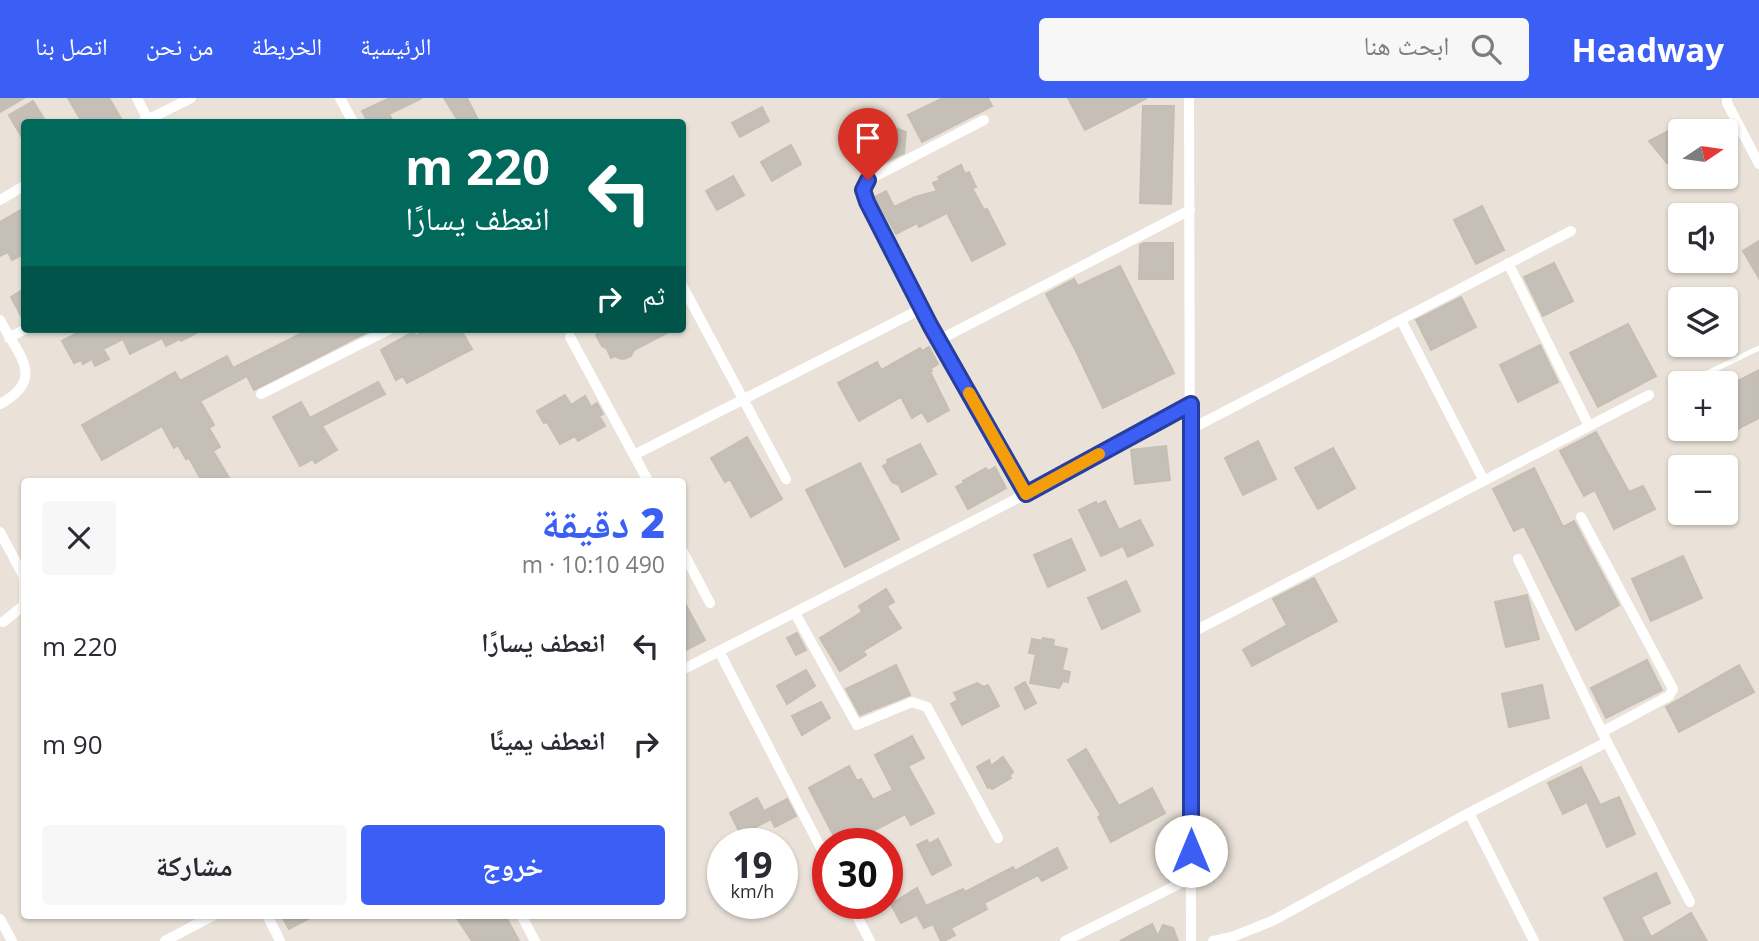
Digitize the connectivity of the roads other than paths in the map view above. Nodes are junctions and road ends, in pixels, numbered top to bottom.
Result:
1 (137, 98) edge
2 (191, 98) edge
3 (340, 98) edge
4 (1189, 98) edge
5 (1727, 98) edge
6 (145, 119) edge
7 (150, 119) edge
8 (350, 119) edge
9 (984, 120) dead end
10 (1759, 164) edge
11 (21, 188) edge
12 (0, 200) edge
13 (1190, 210) junction
14 (1571, 230) dead end
15 (1508, 263) junction
16 (686, 293) edge
17 (921, 309) junction
18 (0, 320) edge
19 (1401, 320) junction
20 (21, 331) edge
21 (382, 333) edge
22 (570, 337) dead end
23 (9, 338) junction
24 (939, 340) junction
25 (1759, 348) edge
26 (1712, 371) edge
27 (261, 394) dead end
28 (1649, 395) dead end
29 (743, 400) junction
30 (0, 404) edge
31 (1191, 404) junction
32 (1589, 426) junction
33 (1191, 429) junction
34 (634, 455) junction
35 (646, 478) edge
36 (786, 478) dead end
37 (1484, 481) junction
38 (1026, 494) junction
39 (1581, 517) dead end
40 (0, 532) edge
41 (686, 558) edge
42 (1518, 559) dead end
43 (21, 571) edge
44 (709, 603) dead end
45 (21, 607) edge
46 (795, 613) junction
47 (3, 622) dead end
48 (1191, 634) junction
49 (719, 651) junction
50 (686, 668) edge
51 (1605, 737) junction
52 (1469, 813) junction
53 (812, 831) edge
54 (998, 838) dead end
55 (1191, 878) junction
56 (1690, 902) dead end
57 (0, 919) edge
58 (206, 919) edge
59 (269, 919) edge
60 (523, 919) edge
61 (858, 919) edge
62 (12, 941) edge
63 (165, 941) edge
64 (280, 941) edge
65 (535, 941) edge
66 (870, 941) edge
67 (1065, 941) edge
68 (1191, 941) edge
69 (1213, 941) edge
70 (1534, 941) edge

1 - 6 street
2 - 7 street
3 - 8 street
4 - 13 street
5 - 10 street
9 - 17 street
11 - 12 street
13 - 24 street
13 - 31 street
14 - 15 street
15 - 19 street
15 - 32 street
16 - 29 street
17 - 24 street
17 - 29 street
18 - 23 street
19 - 33 street
19 - 37 street
20 - 23 street
21 - 27 street
22 - 34 street
23 - 30 street
24 - 38 street
25 - 26 lane
28 - 32 street
29 - 34 street
29 - 36 street
31 - 33 street
31 - 38 street
32 - 37 street
33 - 48 street
34 - 35 street
37 - 48 street
38 - 46 street
39 - 51 street
40 - 43 street
41 - 44 street
42 - 51 street
45 - 47 street
46 - 49 street
46 - 54 street
48 - 55 street
49 - 50 street
49 - 53 street
51 - 52 street
51 - 56 street
52 - 69 street
52 - 70 street
55 - 67 street
55 - 68 street
57 - 62 street
58 - 63 street
59 - 64 street
60 - 65 street
61 - 66 street

